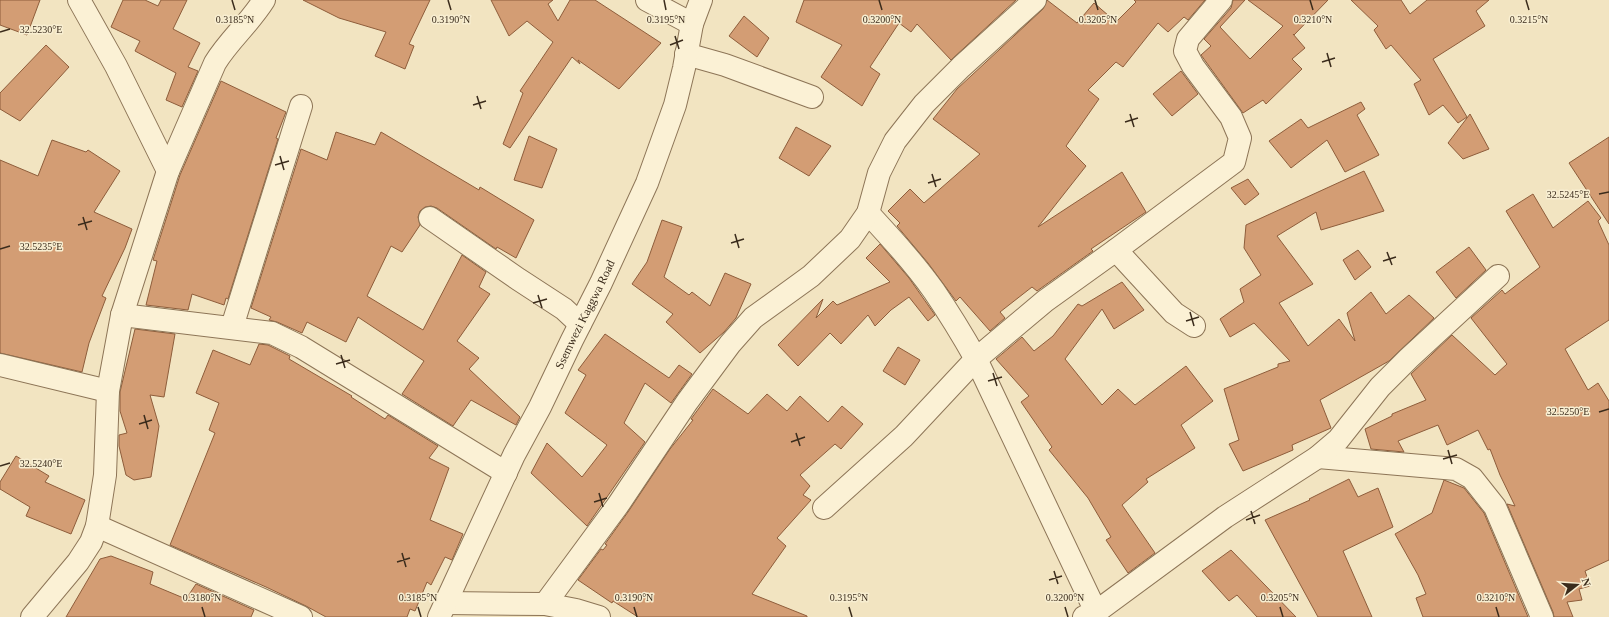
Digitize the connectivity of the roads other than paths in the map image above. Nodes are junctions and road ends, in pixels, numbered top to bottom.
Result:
1 (79, 0) edge
2 (264, 0) edge
3 (647, 0) edge
4 (701, 0) edge
5 (1035, 0) edge
6 (1221, 0) edge
7 (692, 24) junction
8 (686, 54) junction
9 (812, 97) dead end
10 (301, 106) dead end
11 (168, 171) junction
12 (868, 213) junction
13 (430, 218) dead end
14 (1116, 250) junction
15 (1498, 276) dead end
16 (122, 315) junction
17 (580, 324) junction
18 (1194, 326) dead end
19 (232, 327) junction
20 (976, 359) junction
21 (0, 365) edge
22 (108, 391) junction
23 (1318, 457) junction
24 (506, 473) junction
25 (824, 508) dead end
26 (97, 526) junction
27 (545, 604) junction
28 (442, 610) edge
29 (1090, 614) edge
30 (32, 617) edge
31 (302, 617) edge
32 (599, 617) edge
33 (1542, 617) edge

1 - 11 street
2 - 11 street
3 - 7 street
4 - 7 street, Ssemwezi Kaggwa Road
5 - 12 street
6 - 14 street
7 - 8 street, Ssemwezi Kaggwa Road
8 - 9 street
8 - 17 street, Ssemwezi Kaggwa Road
10 - 19 street
11 - 16 street
12 - 20 street
12 - 27 street
13 - 17 street
14 - 18 street
14 - 20 street
15 - 23 street
16 - 19 street
16 - 22 street
17 - 24 street, Ssemwezi Kaggwa Road
19 - 24 street
20 - 25 street
20 - 29 street
21 - 22 street
22 - 26 street
23 - 29 street
23 - 33 street
24 - 28 street, Ssemwezi Kaggwa Road
26 - 30 street
26 - 31 street
27 - 28 street
27 - 32 street

